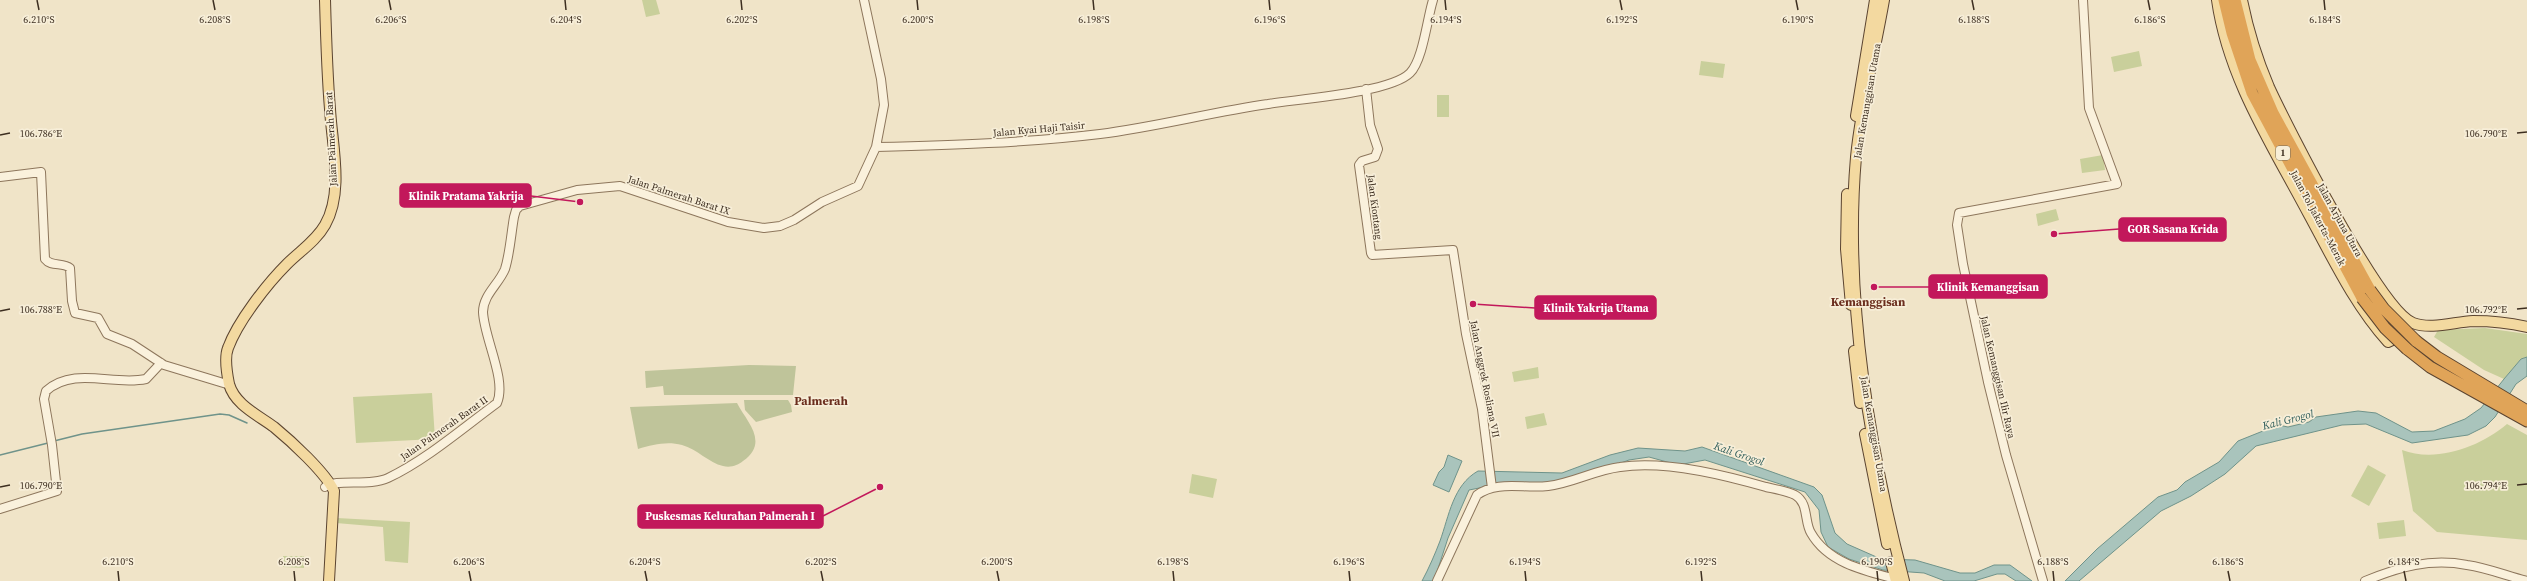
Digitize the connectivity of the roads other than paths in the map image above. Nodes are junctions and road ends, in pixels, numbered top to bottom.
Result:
1 (319, 0) edge
2 (325, 0) edge
3 (864, 0) edge
4 (1433, 0) edge
5 (1875, 0) edge
6 (1884, 0) edge
7 (2083, 0) edge
8 (2216, 0) edge
9 (2224, 0) edge
10 (2235, 0) edge
11 (2242, 0) edge
12 (1366, 89) junction
13 (876, 147) junction
14 (0, 177) edge
15 (516, 210) joint
16 (1453, 250) joint
17 (2366, 294) junction
18 (2425, 326) junction
19 (2527, 327) edge
20 (161, 363) junction
21 (227, 384) junction
22 (2490, 392) junction
23 (2514, 406) edge
24 (2527, 411) edge
25 (2525, 425) edge
26 (327, 485) junction
27 (1492, 487) junction
28 (0, 509) edge
29 (1893, 557) junction
30 (1899, 578) edge
31 (325, 581) edge
32 (330, 581) edge
33 (1438, 581) edge
34 (2043, 581) edge
35 (2365, 581) edge
36 (2527, 581) edge

1 - 21 main road, Jalan Palmerah Barat
2 - 21 main road, Jalan Palmerah Barat
3 - 13 street, Jalan Palmerah Barat IX
4 - 12 street, Jalan Kyai Haji Taisir
5 - 29 main road, Jalan Kemanggisan Utama
6 - 29 main road, Jalan Kemanggisan Utama
7 - 34 street, Jalan Kemanggisan Ilir Raya
8 - 18 main road
9 - 17 highway, Jalan Tol Jakarta–Merak / 1
10 - 17 highway, Jalan Tol Jakarta–Merak / 1
11 - 18 main road, Jalan Arjuna Utara
12 - 13 street, Jalan Kyai Haji Taisir
12 - 16 street, Jalan Kiontang
13 - 15 street, Jalan Palmerah Barat IX
14 - 20 street
15 - 26 street, Jalan Palmerah Barat II
16 - 27 street, Jalan Anggrek Rosliana VII
17 - 22 highway, Jalan Tol Jakarta–Merak / 1, bridge
17 - 22 highway, Jalan Tol Jakarta–Merak / 1, bridge
18 - 19 main road, Jalan Arjuna Utara
20 - 21 street
20 - 28 street
21 - 26 main road, Jalan Palmerah Barat
22 - 23 highway
22 - 23 highway
23 - 24 highway
23 - 25 highway
26 - 31 main road
26 - 32 main road, Jalan Palmerah Barat
27 - 30 street
27 - 33 street
29 - 30 main road, Jalan Kemanggisan Utama
35 - 36 street

